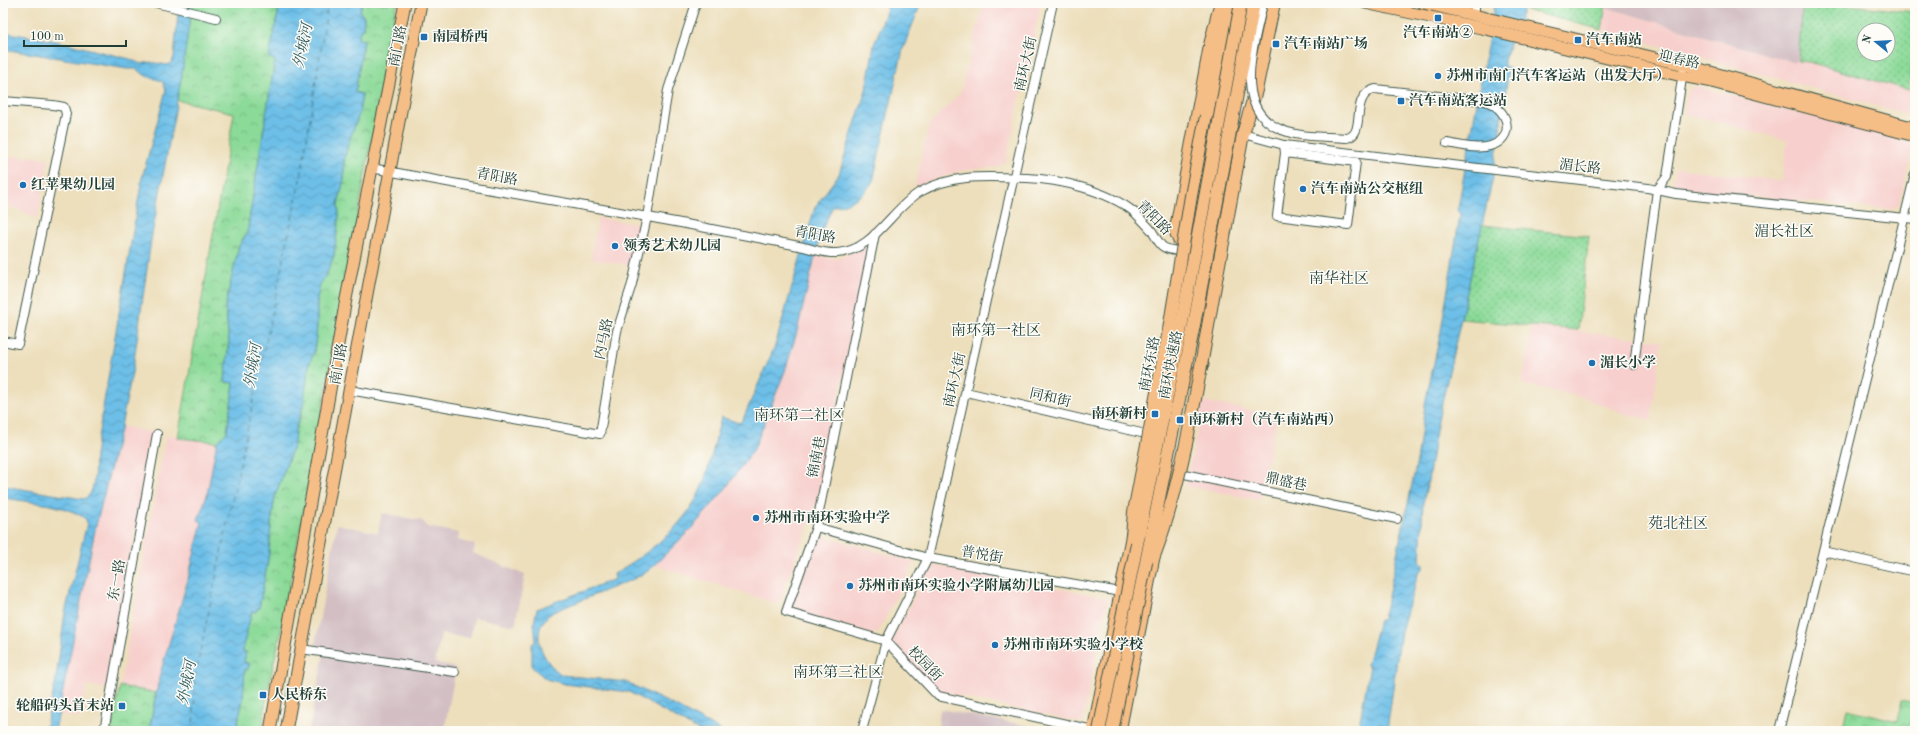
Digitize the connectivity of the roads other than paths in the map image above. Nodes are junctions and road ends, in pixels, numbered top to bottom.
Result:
1 (156, 3) edge
2 (405, 3) edge
3 (421, 3) edge
4 (696, 3) edge
5 (1053, 3) edge
6 (1220, 3) edge
7 (1226, 3) edge
8 (1234, 3) edge
9 (1241, 3) edge
10 (1254, 3) edge
11 (1262, 3) edge
12 (1274, 3) edge
13 (1365, 3) edge
14 (1423, 3) edge
15 (1475, 3) edge
16 (1475, 15) junction
17 (216, 18) dead end
18 (1488, 24) junction
19 (1520, 32) junction
20 (1685, 65) junction
21 (1682, 76) junction
22 (3, 101) edge
23 (1915, 128) edge
24 (1243, 134) junction
25 (1915, 136) edge
26 (1446, 143) dead end
27 (1285, 149) junction
28 (372, 168) junction
29 (389, 171) junction
30 (1915, 174) edge
31 (1013, 178) junction
32 (1657, 190) junction
33 (647, 216) junction
34 (1904, 218) junction
35 (1915, 219) edge
36 (875, 234) junction
37 (1187, 252) junction
38 (1211, 257) junction
39 (3, 341) edge
40 (1634, 365) dead end
41 (1187, 383) junction
42 (349, 390) junction
43 (966, 392) junction
44 (157, 434) dead end
45 (1151, 435) junction
46 (1176, 440) junction
47 (1170, 472) junction
48 (1397, 519) dead end
49 (816, 527) junction
50 (1823, 551) junction
51 (928, 558) junction
52 (1915, 572) edge
53 (1124, 589) junction
54 (1144, 593) junction
55 (886, 641) junction
56 (301, 649) junction
57 (455, 672) dead end
58 (104, 731) edge
59 (270, 731) edge
60 (286, 731) edge
61 (862, 731) edge
62 (1096, 731) edge
63 (1112, 731) edge
64 (1120, 731) edge
65 (1779, 731) edge

1 - 17 street
2 - 28 main road, 南门路
3 - 29 main road, 南门路
4 - 33 street, 内马路
5 - 31 street, 南环大街
6 - 37 main road
7 - 53 highway, bridge
8 - 37 main road, 南环东路
9 - 53 highway, 南环快速路, bridge
10 - 54 highway, 南环快速路, bridge
11 - 26 street, bridge
11 - 38 main road
12 - 24 highway
13 - 18 main road, 迎春路
14 - 16 main road, 迎春路
15 - 16 street
16 - 18 main road, 迎春路
18 - 19 main road, 迎春路
19 - 20 main road, 迎春路
19 - 21 main road, 迎春路
20 - 21 street
20 - 23 main road, 迎春路
21 - 25 main road, 迎春路
21 - 32 street
22 - 39 street
24 - 27 street, 湄长路
24 - 41 main road
24 - 54 highway, bridge
27 - 27 street
27 - 32 street, 湄长路
28 - 29 street, 青阳路
28 - 59 main road, 南门路
29 - 33 street, 青阳路
29 - 42 main road, 南门路
30 - 34 street
31 - 36 street, 青阳路
31 - 37 street, 青阳路
31 - 43 street, 南环大街
32 - 34 street, 湄长路
32 - 40 street
33 - 36 street, 青阳路
33 - 42 street, 内马路
34 - 35 street, 湄长路
34 - 50 street
36 - 49 street, 锦南巷
37 - 38 street, 青阳路
37 - 45 main road, 南环东路
38 - 41 main road
41 - 46 main road
42 - 56 main road, 南门路
43 - 45 street, 同和街
43 - 51 street, 南环大街
44 - 58 street, 东一路
45 - 46 street, 同和街
45 - 53 main road, 南环东路
46 - 47 main road
47 - 48 street, 鼎盛巷
47 - 54 main road
49 - 51 street, 普悦街
49 - 55 street, 锦南巷
50 - 52 street
50 - 65 street
51 - 53 street, 普悦街
51 - 55 street, 南环大街
53 - 54 street, 普悦街
53 - 62 highway, 南环快速路, bridge
54 - 63 highway, 南环快速路, bridge
54 - 64 main road
55 - 61 street, 南环大街
55 - 62 street, 校园街
56 - 57 street
56 - 60 main road, 南门路

